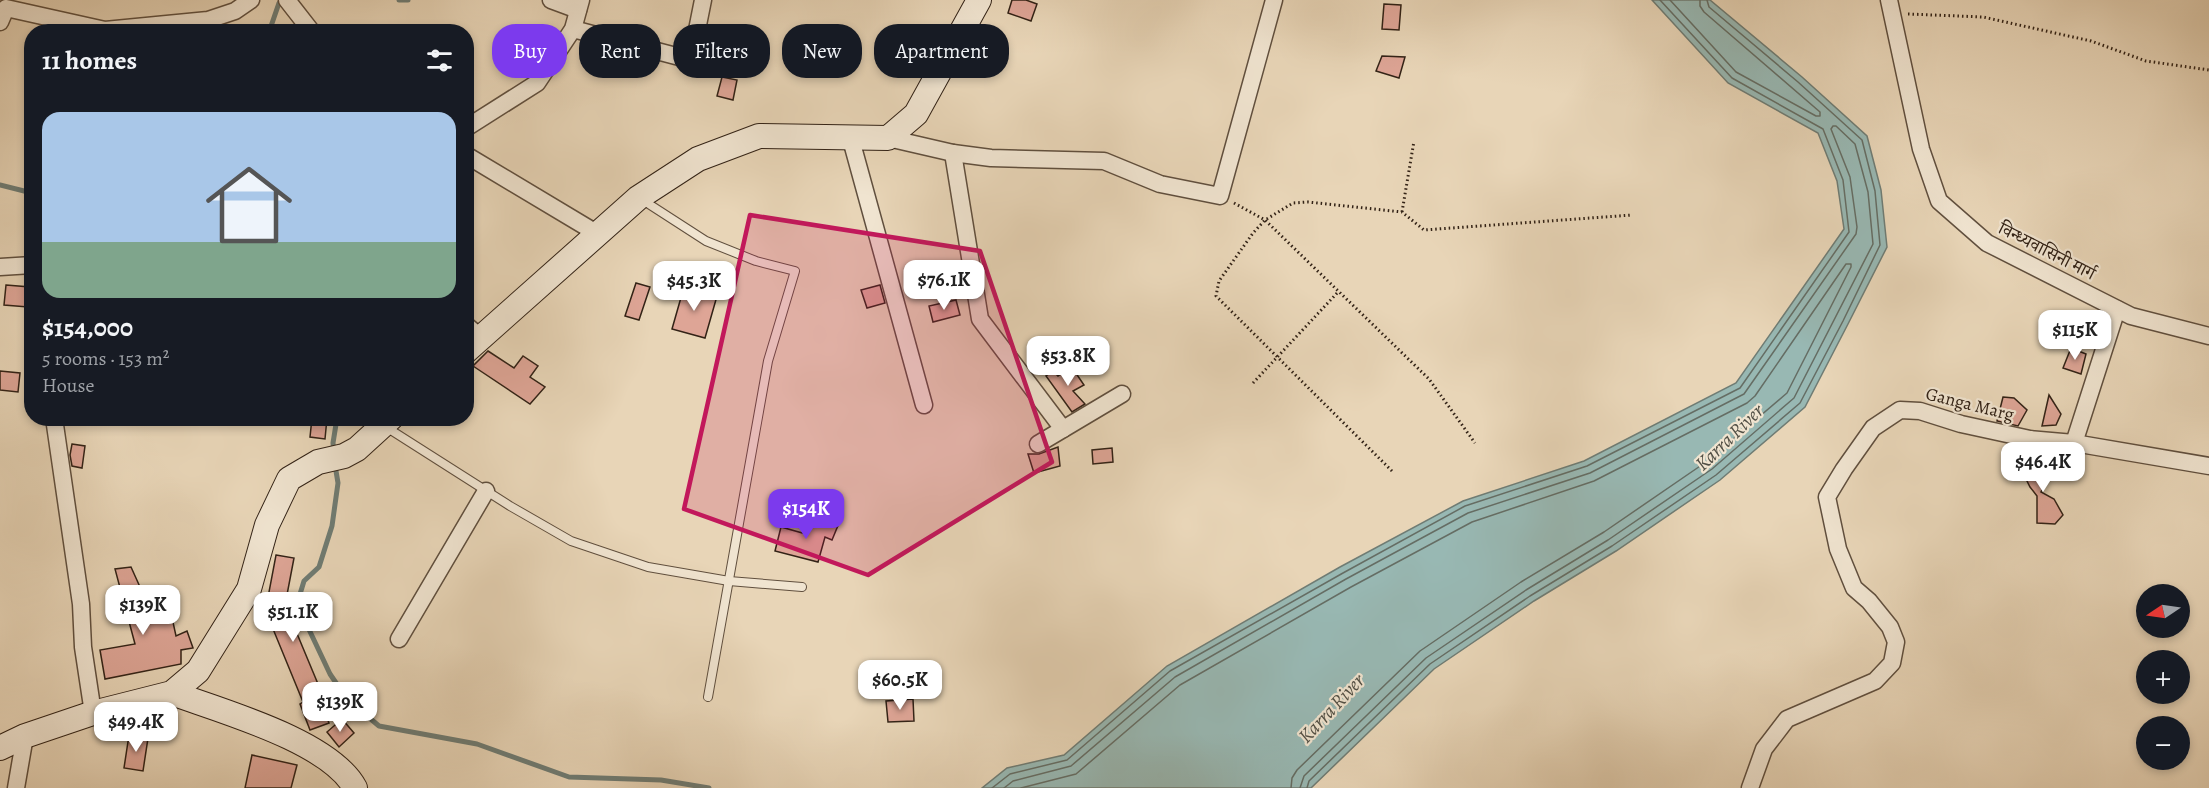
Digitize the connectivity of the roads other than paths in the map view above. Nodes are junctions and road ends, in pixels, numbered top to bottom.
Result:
1 (251, 0) edge
2 (287, 0) edge
3 (551, 0) edge
4 (703, 0) edge
5 (979, 0) edge
6 (1274, 0) edge
7 (580, 5) edge
8 (1891, 7) edge
9 (0, 22) edge
10 (78, 24) edge
11 (167, 24) edge
12 (306, 24) edge
13 (573, 29) junction
14 (474, 123) edge
15 (850, 136) junction
16 (888, 138) junction
17 (953, 153) junction
18 (474, 159) edge
19 (638, 198) junction
20 (598, 234) junction
21 (24, 266) edge
22 (0, 267) edge
23 (2117, 309) junction
24 (474, 336) edge
25 (2209, 336) edge
26 (1122, 394) dead end
27 (924, 405) dead end
28 (55, 426) edge
29 (383, 426) edge
30 (393, 426) edge
31 (1063, 429) junction
32 (2074, 442) junction
33 (1038, 444) dead end
34 (2209, 466) edge
35 (486, 491) junction
36 (729, 581) junction
37 (802, 587) dead end
38 (399, 639) dead end
39 (172, 693) junction
40 (708, 697) dead end
41 (93, 713) junction
42 (25, 736) junction
43 (0, 748) edge
44 (16, 788) edge
45 (355, 788) edge
46 (1750, 788) edge

1 - 11 street
2 - 12 street
3 - 7 street
4 - 13 street
5 - 16 main road
6 - 17 street
7 - 13 street
8 - 23 street, विन्ध्यवासिनी मार्ग
9 - 10 street
13 - 14 street
15 - 16 main road
15 - 19 main road
15 - 27 street
16 - 17 street
17 - 31 street
18 - 20 street
19 - 20 main road
19 - 36 lane
20 - 24 main road
21 - 22 street
23 - 25 street, विन्ध्यवासिनी मार्ग
23 - 32 street
26 - 31 street
28 - 41 street
29 - 39 main road
30 - 35 lane
31 - 33 street
32 - 34 street, Ganga Marg
32 - 46 street, Ganga Marg
35 - 36 lane
35 - 38 street
36 - 37 lane
36 - 40 lane
39 - 41 main road
39 - 45 main road
41 - 42 main road
42 - 43 main road
42 - 44 street

